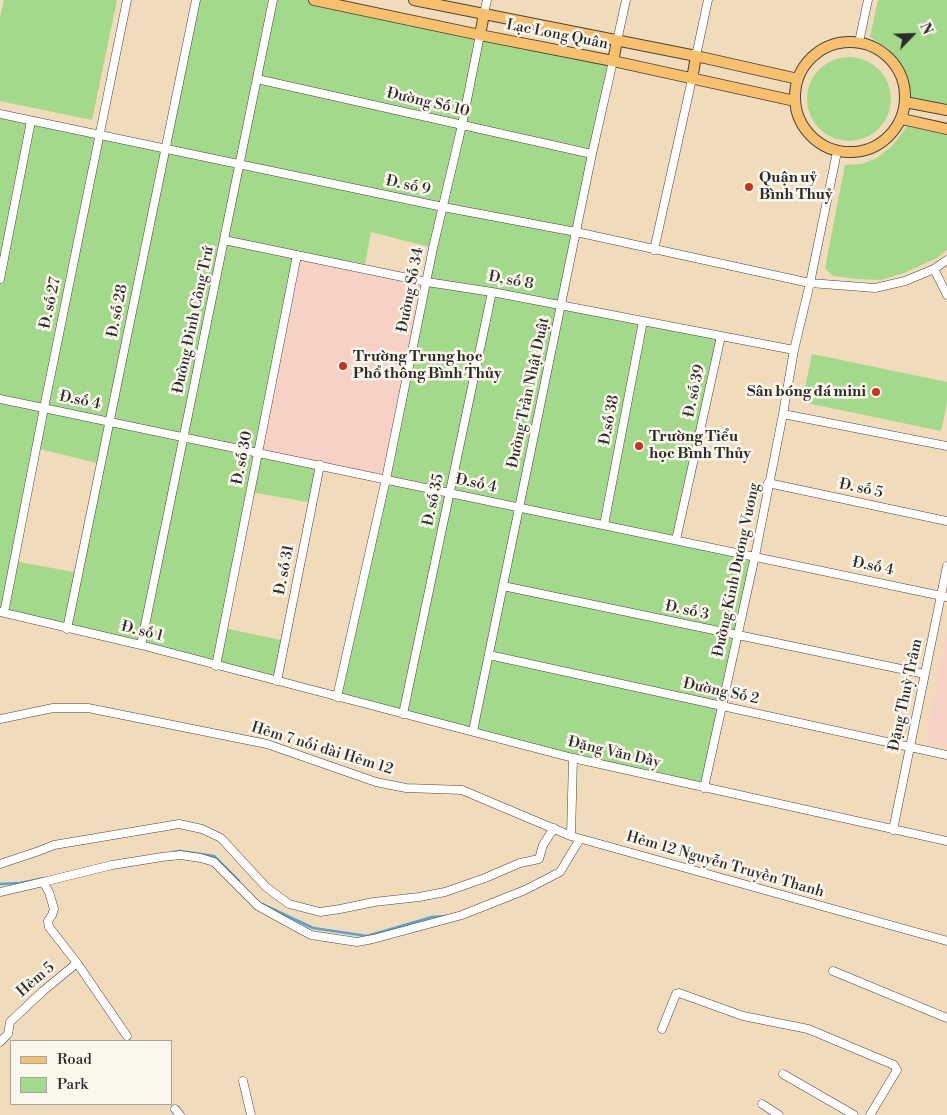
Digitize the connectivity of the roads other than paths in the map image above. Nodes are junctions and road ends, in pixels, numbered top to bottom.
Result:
1 (127, 0) edge
2 (196, 0) edge
3 (273, 0) edge
4 (314, 0) edge
5 (414, 0) edge
6 (487, 0) edge
7 (626, 0) edge
8 (708, 0) edge
9 (868, 0) edge
10 (484, 14) junction
11 (480, 36) junction
12 (617, 41) junction
13 (859, 42) junction
14 (696, 56) junction
15 (613, 61) junction
16 (257, 79) junction
17 (692, 79) junction
18 (798, 79) junction
19 (794, 102) junction
20 (905, 102) junction
21 (947, 110) edge
22 (0, 114) edge
23 (902, 119) junction
24 (31, 121) junction
25 (462, 125) junction
26 (947, 128) edge
27 (100, 136) junction
28 (165, 149) junction
29 (837, 152) junction
30 (592, 154) junction
31 (239, 164) junction
32 (443, 207) junction
33 (576, 232) junction
34 (224, 240) junction
35 (654, 250) junction
36 (297, 255) junction
37 (947, 260) edge
38 (934, 269) junction
39 (0, 279) edge
40 (427, 282) junction
41 (810, 283) junction
42 (492, 292) junction
43 (947, 295) edge
44 (561, 304) junction
45 (644, 321) junction
46 (721, 336) junction
47 (794, 350) junction
48 (0, 399) edge
49 (44, 408) junction
50 (783, 414) junction
51 (110, 422) junction
52 (184, 437) junction
53 (947, 446) edge
54 (258, 453) junction
55 (320, 465) junction
56 (386, 479) junction
57 (768, 483) junction
58 (450, 493) junction
59 (520, 507) junction
60 (947, 521) edge
61 (604, 525) junction
62 (676, 540) junction
63 (755, 556) junction
64 (947, 566) edge
65 (503, 586) junction
66 (944, 596) edge
67 (2, 612) edge
68 (67, 628) junction
69 (737, 635) junction
70 (141, 645) junction
71 (489, 655) junction
72 (216, 666) junction
73 (925, 674) junction
74 (277, 681) junction
75 (337, 697) junction
76 (722, 706) junction
77 (403, 714) junction
78 (0, 719) edge
79 (473, 731) junction
80 (910, 747) junction
81 (947, 755) edge
82 (574, 758) junction
83 (704, 788) junction
84 (554, 828) junction
85 (894, 830) junction
86 (571, 836) junction
87 (580, 839) junction
88 (947, 841) edge
89 (0, 864) edge
90 (43, 882) junction
91 (0, 892) edge
92 (947, 941) edge
93 (77, 963) junction
94 (833, 971) dead end
95 (947, 1018) edge
96 (662, 1028) dead end
97 (127, 1036) dead end
98 (0, 1042) edge
99 (783, 1074) dead end
100 (243, 1081) dead end
101 (762, 1104) dead end
102 (252, 1115) edge
103 (780, 1115) edge
104 (854, 1115) edge
105 (870, 1115) edge

1 - 27 street, Đ. số 27
2 - 28 street, Đ. số 28
3 - 16 street, Đường Đinh Công Trứ
4 - 11 main road, Lạc Long Quân
5 - 10 main road, Lạc Long Quân
6 - 10 street
7 - 12 street
8 - 14 street
9 - 13 street
10 - 11 main road
10 - 12 main road, Lạc Long Quân
11 - 15 main road, Lạc Long Quân
11 - 25 street, Đường Số 34
12 - 14 main road, Lạc Long Quân
12 - 15 main road
13 - 18 main road
13 - 20 main road
14 - 17 main road
14 - 18 main road, Lạc Long Quân
15 - 17 main road, Lạc Long Quân
15 - 30 street, Đường Trần Nhật Duật
16 - 25 street, Đường Số 10
16 - 31 street, Đường Đinh Công Trứ
17 - 19 main road, Lạc Long Quân
17 - 35 street
18 - 19 main road
19 - 29 main road
20 - 21 main road
20 - 23 main road
22 - 24 street, Đ. số 9
23 - 26 main road
23 - 29 main road
24 - 27 street, Đ. số 9
24 - 39 street
25 - 30 street, Đường Số 10
25 - 32 street, Đường Số 34
27 - 28 street, Đ. số 9
27 - 49 street, Đ. số 27
28 - 31 street, Đ. số 9
28 - 51 street, Đ. số 28
29 - 41 street, Đường Kinh Dương Vương
30 - 33 street, Đường Trần Nhật Duật
31 - 32 street, Đ. số 9
31 - 34 street, Đường Đinh Công Trứ
32 - 33 street, Đ. số 9
32 - 40 street, Đường Số 34
33 - 35 street, Đ. số 9
33 - 44 street, Đường Trần Nhật Duật
34 - 36 street, Đ, số 8
34 - 52 street, Đường Đinh Công Trứ
35 - 41 street, Đ. số 9
36 - 40 street, Đ, số 8
36 - 54 street, Đ. số 30
37 - 38 street, Đ. số 9
38 - 41 street, Đ. số 9
38 - 43 street
40 - 42 street, Đ, số 8
40 - 56 street, Đường Số 34
41 - 47 street, Đường Kinh Dương Vương
42 - 44 street, Đ, số 8
42 - 58 street, Đ. số 35
44 - 45 street, Đ, số 8
44 - 59 street, Đường Trần Nhật Duật
45 - 46 street, Đ, số 8
45 - 61 street, Đ.số 38
46 - 47 street, Đ, số 8
46 - 62 street, Đ. số 39
47 - 50 street, Đường Kinh Dương Vương
48 - 49 street, Đ.số 4
49 - 51 street, Đ.số 4
49 - 67 street, Đ. số 27
50 - 53 street
50 - 57 street, Đường Kinh Dương Vương
51 - 52 street, Đ.số 4
51 - 68 street, Đ. số 28
52 - 54 street, Đ.số 4
52 - 70 street, Đường Đinh Công Trứ
54 - 55 street, Đ.số 4
54 - 72 street, Đ. số 30
55 - 56 street, Đ.số 4
55 - 74 street, Đ. số 31
56 - 58 street, Đ.số 4
56 - 75 street, Đường Số 34
57 - 60 street, Đ. số 5
57 - 63 street, Đường Kinh Dương Vương
58 - 59 street, Đ.số 4
58 - 77 street, Đ. số 35
59 - 61 street, Đ.số 4
59 - 65 street, Đường Trần Nhật Duật
61 - 62 street, Đ.số 4
62 - 63 street, Đ.số 4
63 - 66 street, Đ.số 4
63 - 69 street, Đường Kinh Dương Vương
64 - 66 street, Đặng Thuỳ Trâm
65 - 69 street, Đ. số 3
65 - 71 street, Đường Trần Nhật Duật
66 - 73 street, Đặng Thuỳ Trâm
67 - 68 street, Đ. số 1
68 - 70 street, Đ. số 1
69 - 73 street, Đ. số 3
69 - 76 street, Đường Kinh Dương Vương
70 - 72 street, Đ. số 1
71 - 76 street, Đường Số 2
71 - 79 street, Đường Trần Nhật Duật
72 - 74 street, Đ. số 1
73 - 80 street, Đặng Thuỳ Trâm
74 - 75 street, Đặng Văn Dầy
75 - 77 street, Đặng Văn Dầy
76 - 80 street, Đường Số 2
76 - 83 street, Đường Kinh Dương Vương
77 - 79 street, Đặng Văn Dầy
78 - 84 street, Hẻm 7 nối dài Hẻm 12
79 - 82 street, Đặng Văn Dầy
80 - 81 street, Đường Số 2
80 - 85 street, Đặng Thuỳ Trâm
82 - 83 street, Đặng Văn Dầy
82 - 86 street
83 - 85 street, Đặng Văn Dầy
84 - 86 street, Hẻm 7 nối dài Hẻm 12
84 - 89 street
85 - 88 street, Đặng Văn Dầy
86 - 87 street, Hẻm 12 Nguyễn Truyền Thanh
87 - 90 street
87 - 92 street, Hẻm 12 Nguyễn Truyền Thanh
90 - 91 street
90 - 93 street, Hẻm 5
93 - 97 street, Hẻm 5
93 - 98 street, Hẻm 5
94 - 95 street
96 - 105 street
99 - 104 street
100 - 102 street
101 - 103 street

